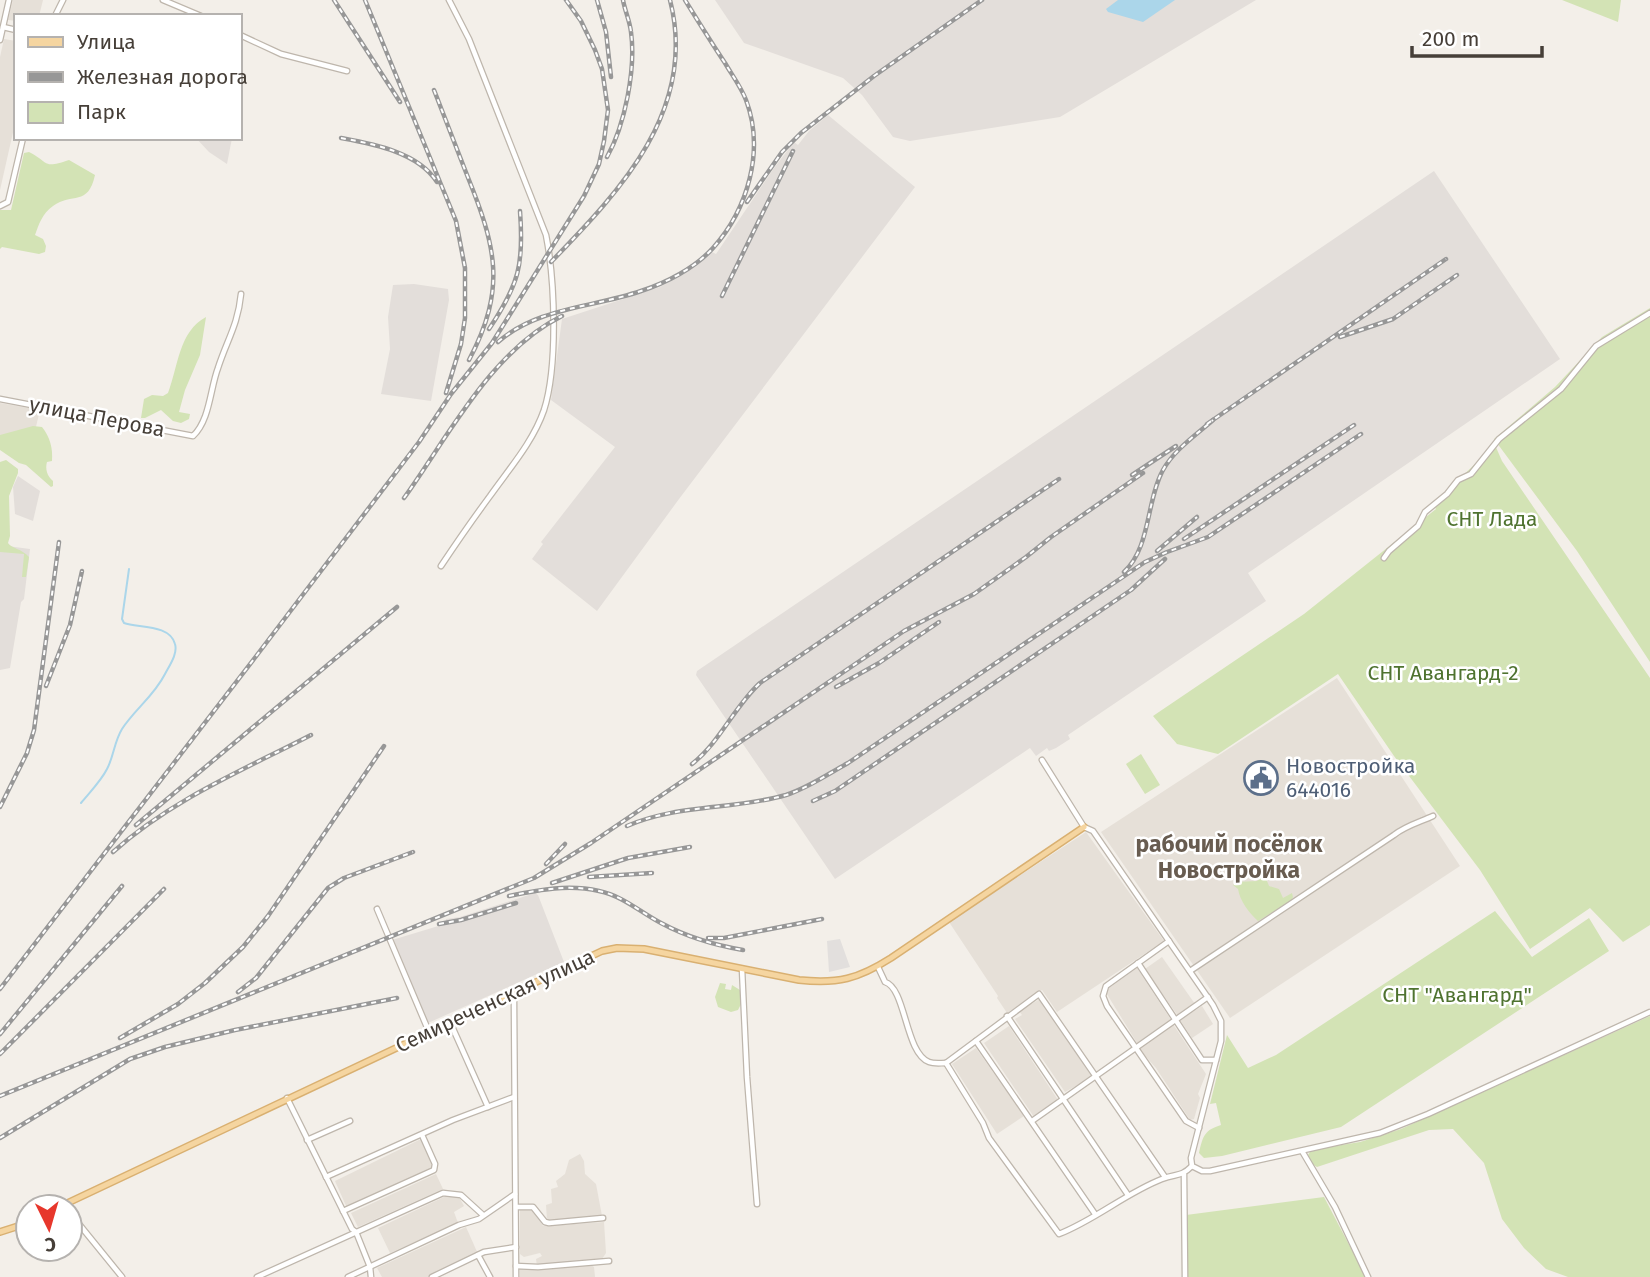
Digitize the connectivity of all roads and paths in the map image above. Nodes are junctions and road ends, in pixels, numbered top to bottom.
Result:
1 (9, 0) edge
2 (163, 0) edge
3 (449, 0) edge
4 (196, 14) edge
5 (1, 27) edge
6 (242, 36) edge
7 (0, 40) edge
8 (347, 71) dead end
9 (23, 140) edge
10 (0, 206) edge
11 (241, 293) dead end
12 (1650, 313) edge
13 (0, 398) edge
14 (1384, 558) dead end
15 (441, 566) dead end
16 (1042, 760) dead end
17 (1433, 816) dead end
18 (1084, 827) junction
19 (377, 909) dead end
20 (1169, 941) junction
21 (1138, 963) junction
22 (878, 967) junction
23 (742, 969) junction
24 (1190, 971) junction
25 (512, 993) junction
26 (1208, 997) junction
27 (1650, 1012) edge
28 (1007, 1016) junction
29 (1177, 1020) junction
30 (450, 1022) junction
31 (429, 1032) junction
32 (976, 1041) junction
33 (1136, 1049) junction
34 (1216, 1060) junction
35 (946, 1063) junction
36 (1096, 1076) junction
37 (514, 1097) junction
38 (287, 1098) junction
39 (1064, 1099) junction
40 (488, 1107) junction
41 (350, 1121) dead end
42 (1032, 1121) junction
43 (1199, 1128) junction
44 (422, 1135) junction
45 (307, 1140) junction
46 (1302, 1151) junction
47 (1192, 1167) junction
48 (1184, 1174) junction
49 (326, 1177) junction
50 (1166, 1177) junction
51 (515, 1194) junction
52 (1128, 1195) junction
53 (84, 1196) edge
54 (757, 1203) dead end
55 (516, 1207) junction
56 (343, 1211) junction
57 (1095, 1214) junction
58 (483, 1215) junction
59 (603, 1218) dead end
60 (84, 1230) edge
61 (356, 1232) junction
62 (516, 1247) junction
63 (478, 1255) junction
64 (609, 1261) dead end
65 (516, 1266) junction
66 (370, 1267) junction
67 (122, 1277) edge
68 (257, 1277) edge
69 (348, 1277) edge
70 (372, 1277) edge
71 (432, 1277) edge
72 (490, 1277) edge
73 (516, 1277) edge
74 (1185, 1277) edge
75 (1368, 1277) edge

1 - 5 street
2 - 4 street
3 - 15 street
5 - 7 street
6 - 8 street
9 - 10 street
11 - 13 street, улица Перова
12 - 14 street
16 - 18 street
17 - 24 street
18 - 20 street
18 - 22 main road, Семиреченская улица
19 - 31 street
20 - 21 street
20 - 24 street
21 - 29 street
21 - 33 street
22 - 23 main road, Семиреченская улица
22 - 35 street
23 - 25 main road, Семиреченская улица
23 - 54 street
24 - 26 street
25 - 30 main road, Семиреченская улица
25 - 37 street
26 - 29 street
26 - 34 street
27 - 46 street
28 - 32 street
28 - 36 street
28 - 39 street
29 - 33 street
29 - 34 street
30 - 31 main road, Семиреченская улица
30 - 40 street
31 - 38 main road, Семиреченская улица
32 - 35 street
32 - 42 street
33 - 36 street
33 - 43 street
34 - 43 street
35 - 57 street
36 - 39 street
36 - 50 street
37 - 40 street
37 - 51 street
38 - 45 street
38 - 53 main road, Семиреченская улица
39 - 42 street
39 - 52 street
40 - 44 street
41 - 45 street
42 - 57 street
43 - 47 street
44 - 49 street
44 - 56 street
45 - 49 street
46 - 47 street
46 - 75 street
47 - 48 street
48 - 50 street
48 - 74 street
49 - 56 street
50 - 52 street
51 - 55 street
51 - 58 street
52 - 57 street
55 - 59 street
55 - 62 street
56 - 61 street
58 - 61 street
58 - 66 street
60 - 67 street
61 - 66 street
61 - 68 street
62 - 63 street
62 - 65 street
63 - 71 street
63 - 72 street
64 - 65 street
65 - 73 street
66 - 69 street
66 - 70 street

